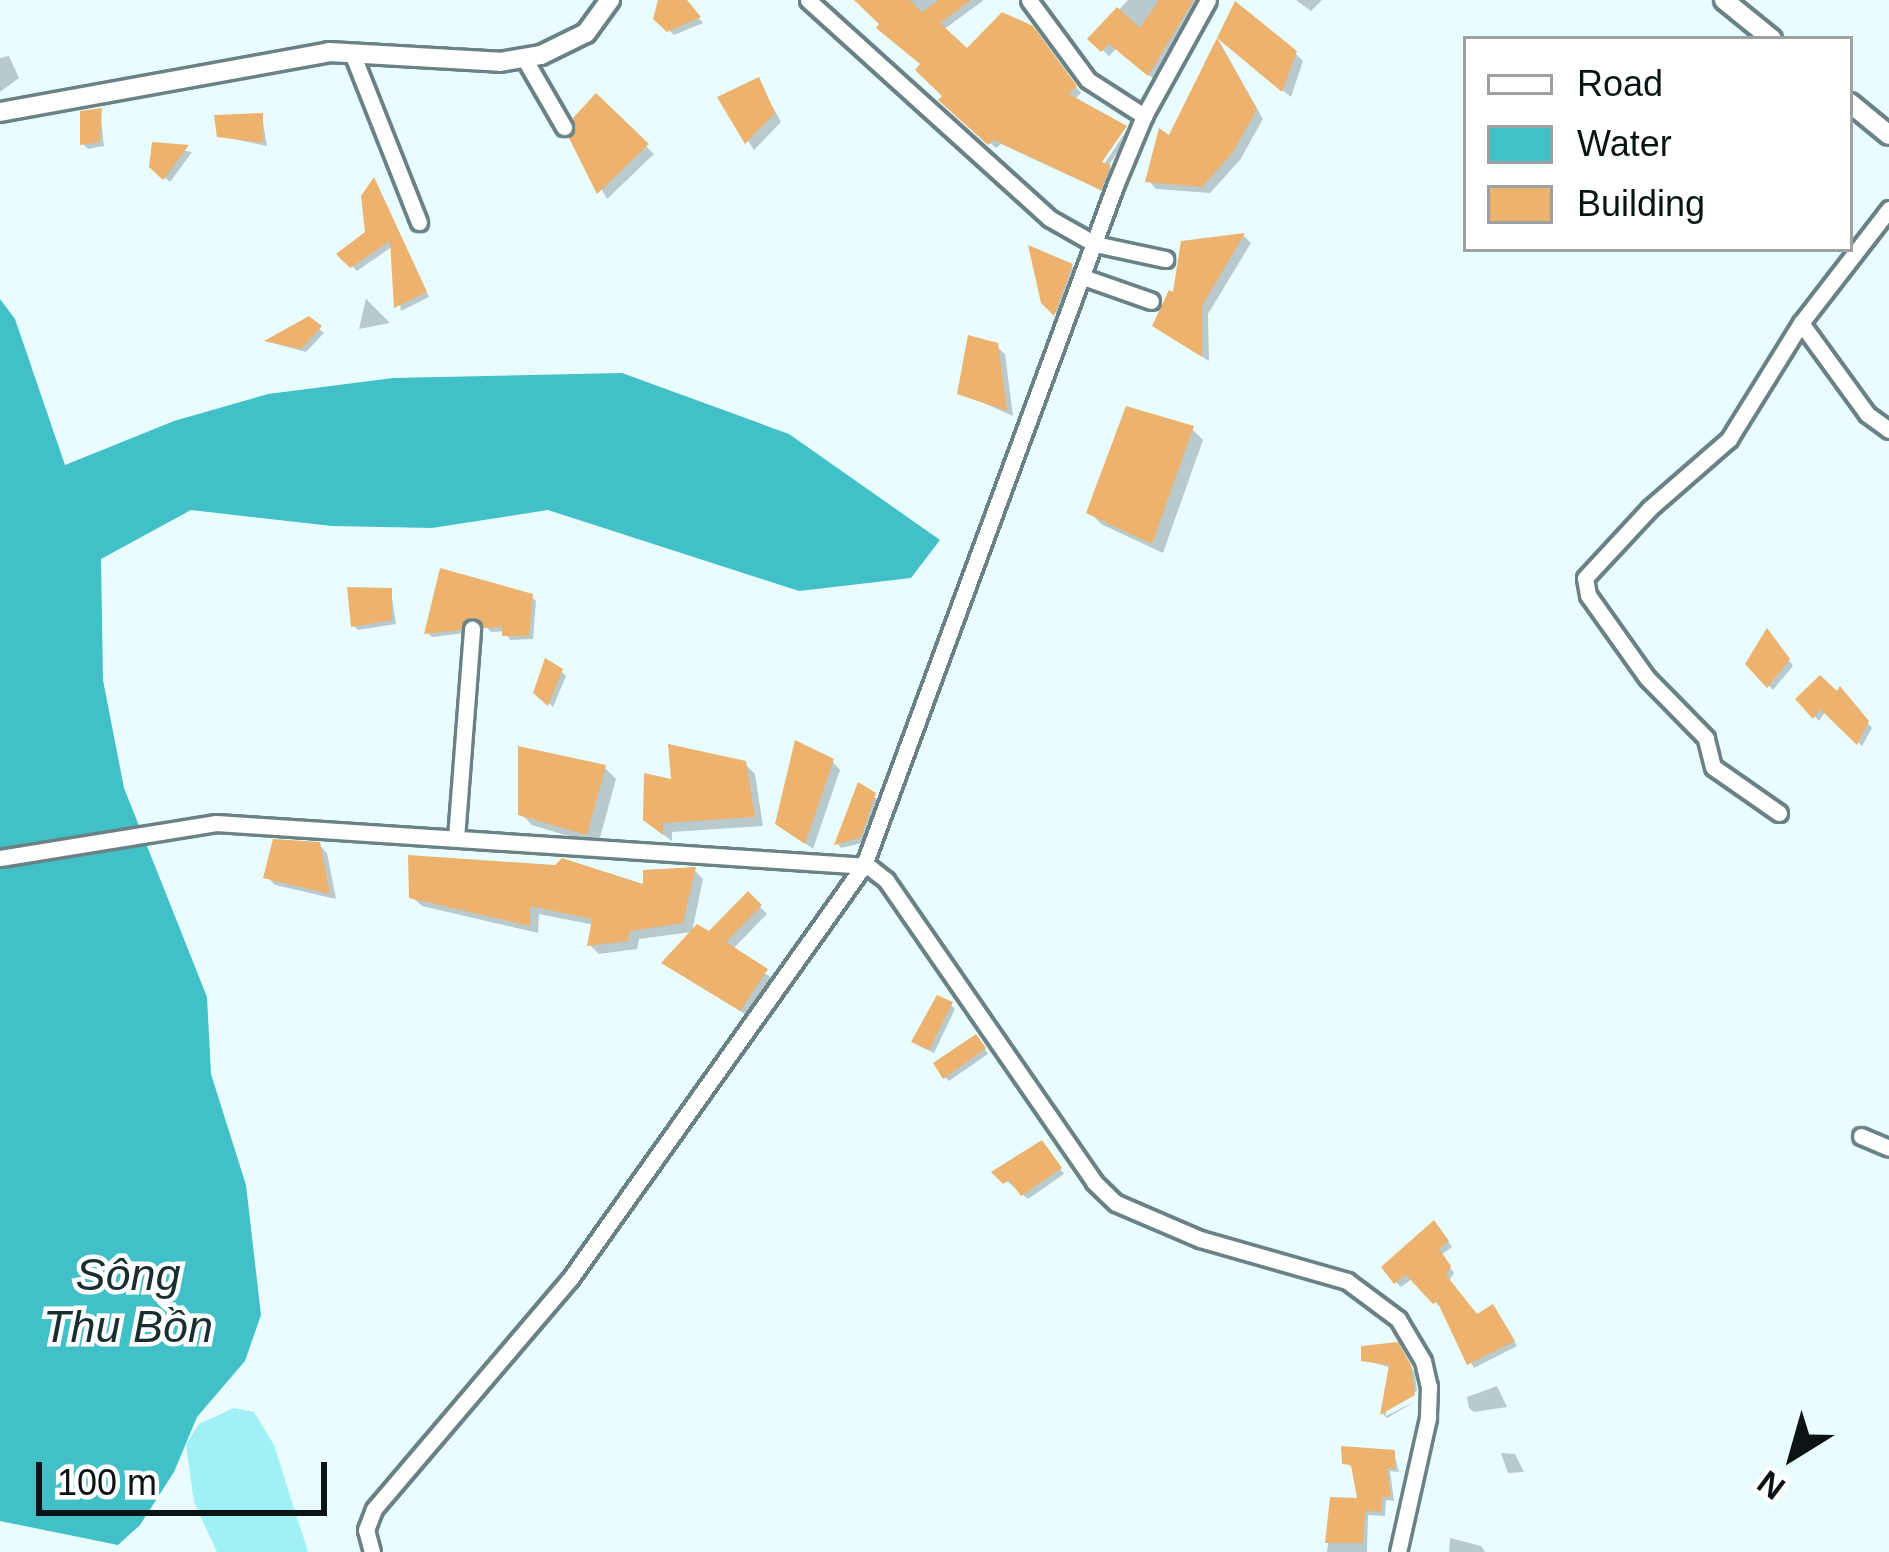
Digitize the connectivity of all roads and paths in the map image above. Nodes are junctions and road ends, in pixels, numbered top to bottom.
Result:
1 (610, 0) edge
2 (808, 0) edge
3 (1029, 0) edge
4 (1208, 0) edge
5 (1724, 0) edge
6 (1768, 36) edge
7 (352, 53) junction
8 (524, 58) junction
9 (1853, 105) edge
10 (0, 112) edge
11 (1144, 116) junction
12 (564, 127) dead end
13 (1889, 135) edge
14 (1889, 209) edge
15 (419, 222) dead end
16 (1095, 244) junction
17 (1165, 259) dead end
18 (1083, 277) junction
19 (1151, 301) dead end
20 (1801, 323) junction
21 (1889, 430) edge
22 (472, 629) dead end
23 (1779, 813) dead end
24 (456, 838) junction
25 (0, 858) edge
26 (864, 865) junction
27 (1861, 1136) dead end
28 (1889, 1148) edge
29 (372, 1552) edge
30 (1398, 1552) edge

1 - 8 street
2 - 16 street
3 - 11 street
4 - 11 street
5 - 6 street
7 - 8 street
7 - 10 street
7 - 15 street
8 - 12 street
9 - 13 street
11 - 16 street
14 - 20 street
16 - 17 street
16 - 18 street
18 - 19 street
18 - 26 street
20 - 21 street
20 - 23 street
22 - 24 street
24 - 25 street
24 - 26 street
26 - 29 street
26 - 30 street
27 - 28 street

